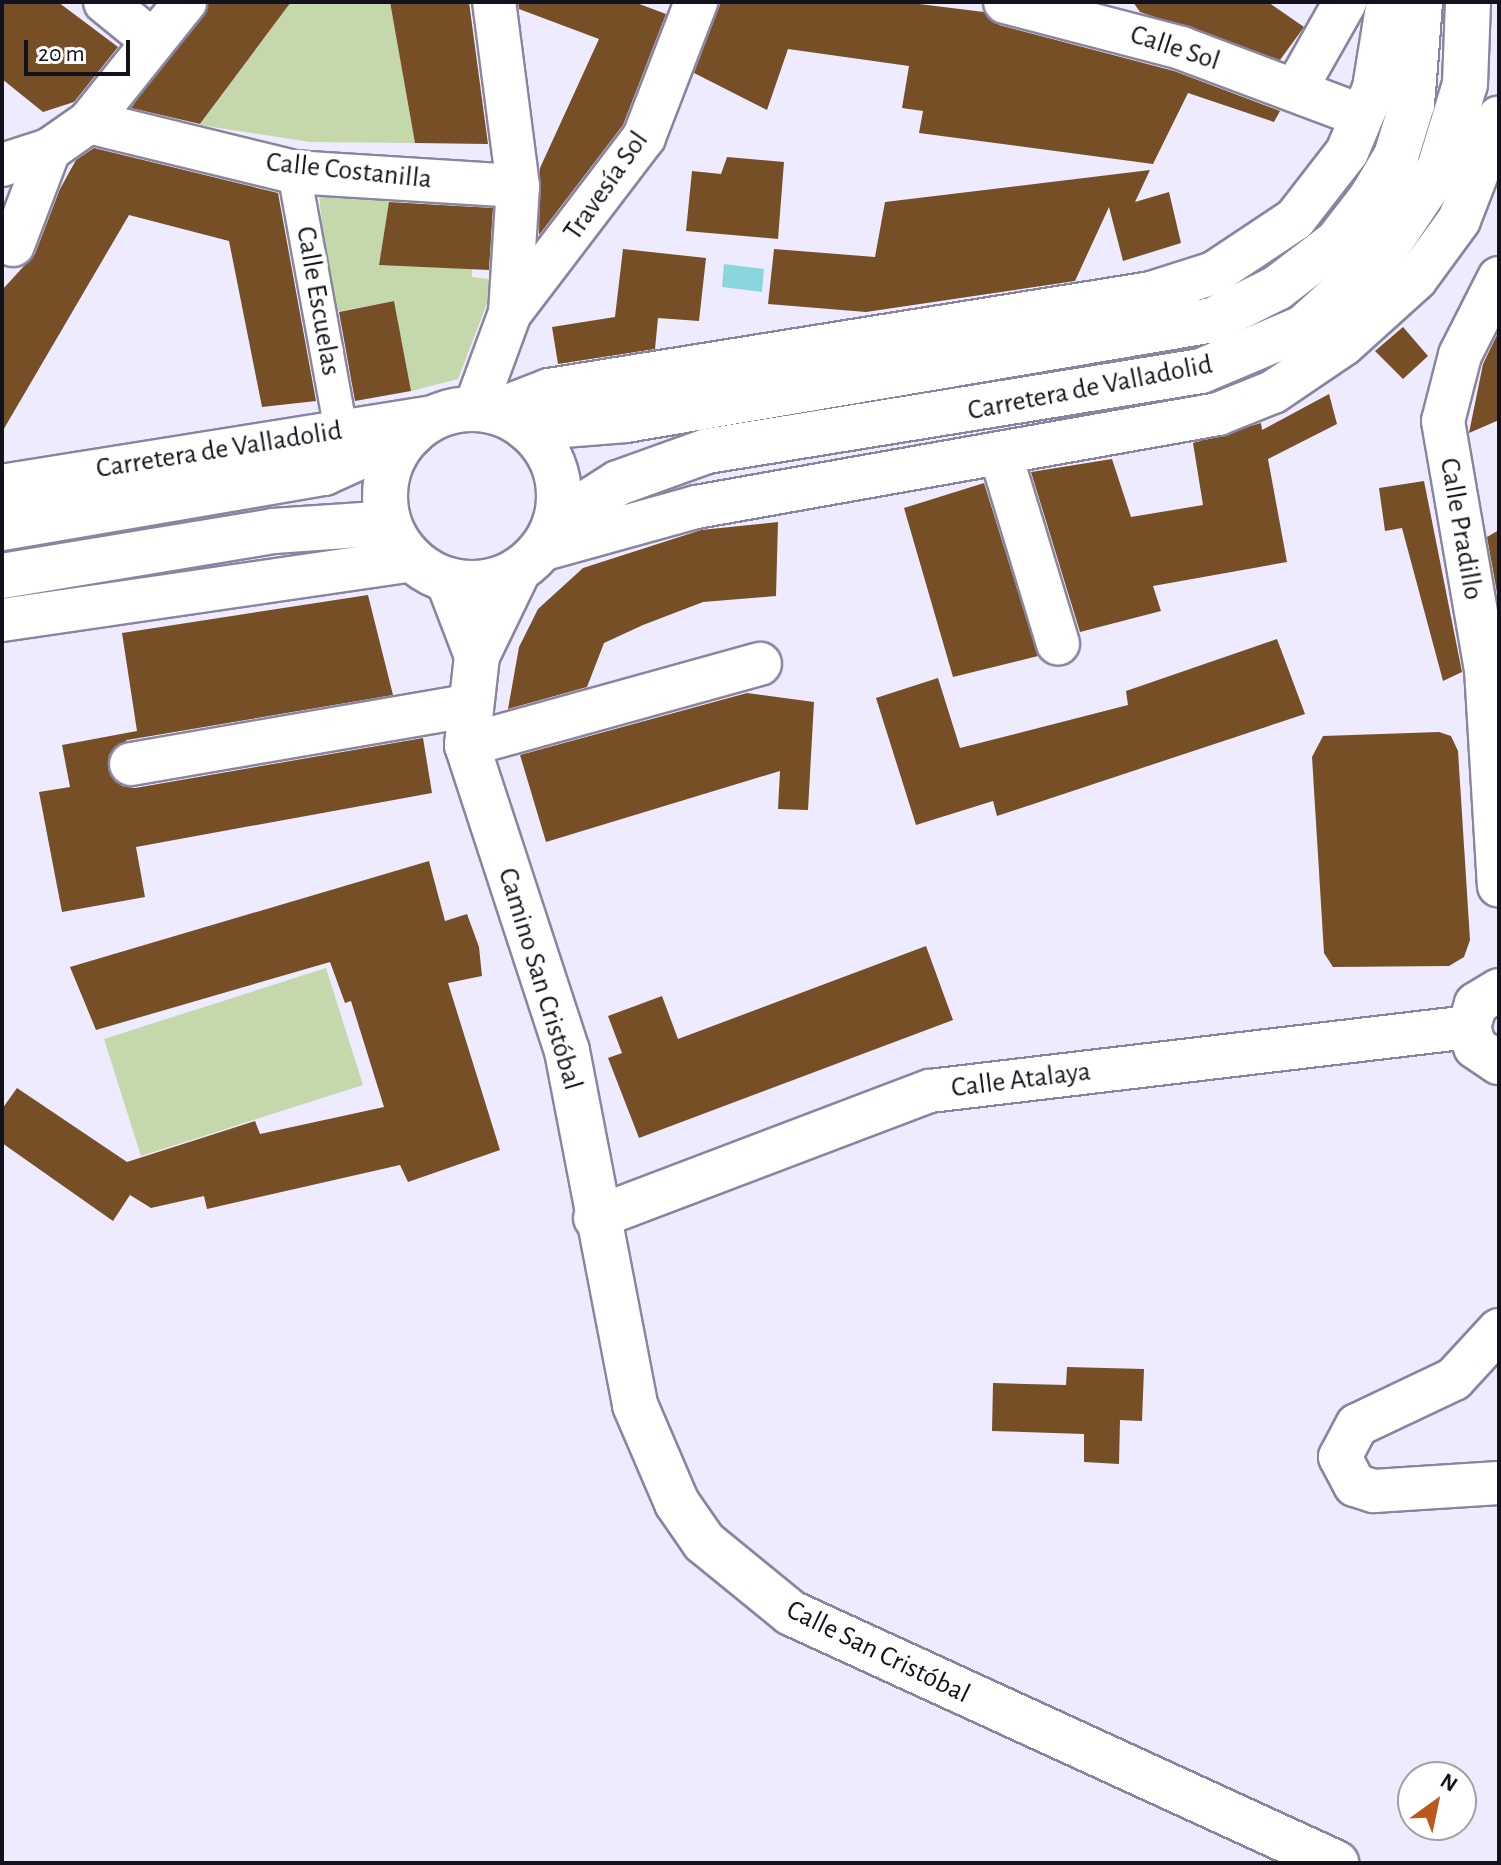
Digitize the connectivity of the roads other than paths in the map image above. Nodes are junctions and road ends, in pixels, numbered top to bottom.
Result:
1 (105, 2) edge
2 (185, 2) edge
3 (494, 2) edge
4 (696, 2) edge
5 (1005, 2) edge
6 (1345, 2) edge
7 (1388, 2) edge
8 (1420, 2) edge
9 (1468, 2) edge
10 (1049, 4) edge
11 (153, 41) junction
12 (1297, 87) junction
13 (1362, 116) junction
14 (1499, 117) edge
15 (89, 122) junction
16 (18, 158) edge
17 (294, 172) junction
18 (518, 186) junction
19 (8, 256) edge
20 (525, 271) junction
21 (1499, 278) edge
22 (468, 419) junction
23 (341, 430) junction
24 (1001, 456) junction
25 (2, 486) edge
26 (389, 523) junction
27 (2, 528) edge
28 (538, 548) junction
29 (430, 570) junction
30 (2, 576) edge
31 (2, 620) edge
32 (1058, 644) dead end
33 (477, 656) junction
34 (760, 664) dead end
35 (468, 725) junction
36 (131, 764) dead end
37 (1499, 886) edge
38 (1499, 990) edge
39 (1469, 1027) junction
40 (1499, 1063) edge
41 (595, 1218) junction
42 (1495, 1344) edge
43 (1499, 1483) edge
44 (1336, 1863) edge

1 - 11 street
2 - 11 street
3 - 18 street
4 - 20 street, Travesía Sol
5 - 10 street, Calle Sol
6 - 12 street
7 - 13 street, Carretera de Valladolid
8 - 22 main road, Carretera de Valladolid
9 - 28 main road, Carretera de Valladolid
10 - 12 street, Calle Sol
11 - 15 street
12 - 13 street, Calle Sol
13 - 22 street, Carretera de Valladolid
14 - 24 street, Carretera de Valladolid
15 - 16 street
15 - 17 street, Calle Costanilla
16 - 19 street
17 - 18 street, Calle Costanilla
17 - 23 street, Calle Escuelas
18 - 20 street
20 - 22 street
21 - 37 street, Calle Pradillo
22 - 23 street, Carretera de Valladolid
22 - 26 main road
22 - 27 main road, Carretera de Valladolid
22 - 28 main road
23 - 25 street, Carretera de Valladolid
24 - 28 street, Carretera de Valladolid
24 - 32 street, Carretera de Valladolid
26 - 29 main road
26 - 30 main road
28 - 29 main road
28 - 33 main road, Camino San Cristóbal
29 - 31 street
29 - 33 main road
33 - 35 main road, Camino San Cristóbal
34 - 35 street
35 - 36 street
35 - 41 main road, Camino San Cristóbal
38 - 39 street
39 - 40 street
39 - 41 street, Calle Atalaya
41 - 44 main road, Calle San Cristóbal
42 - 43 street

